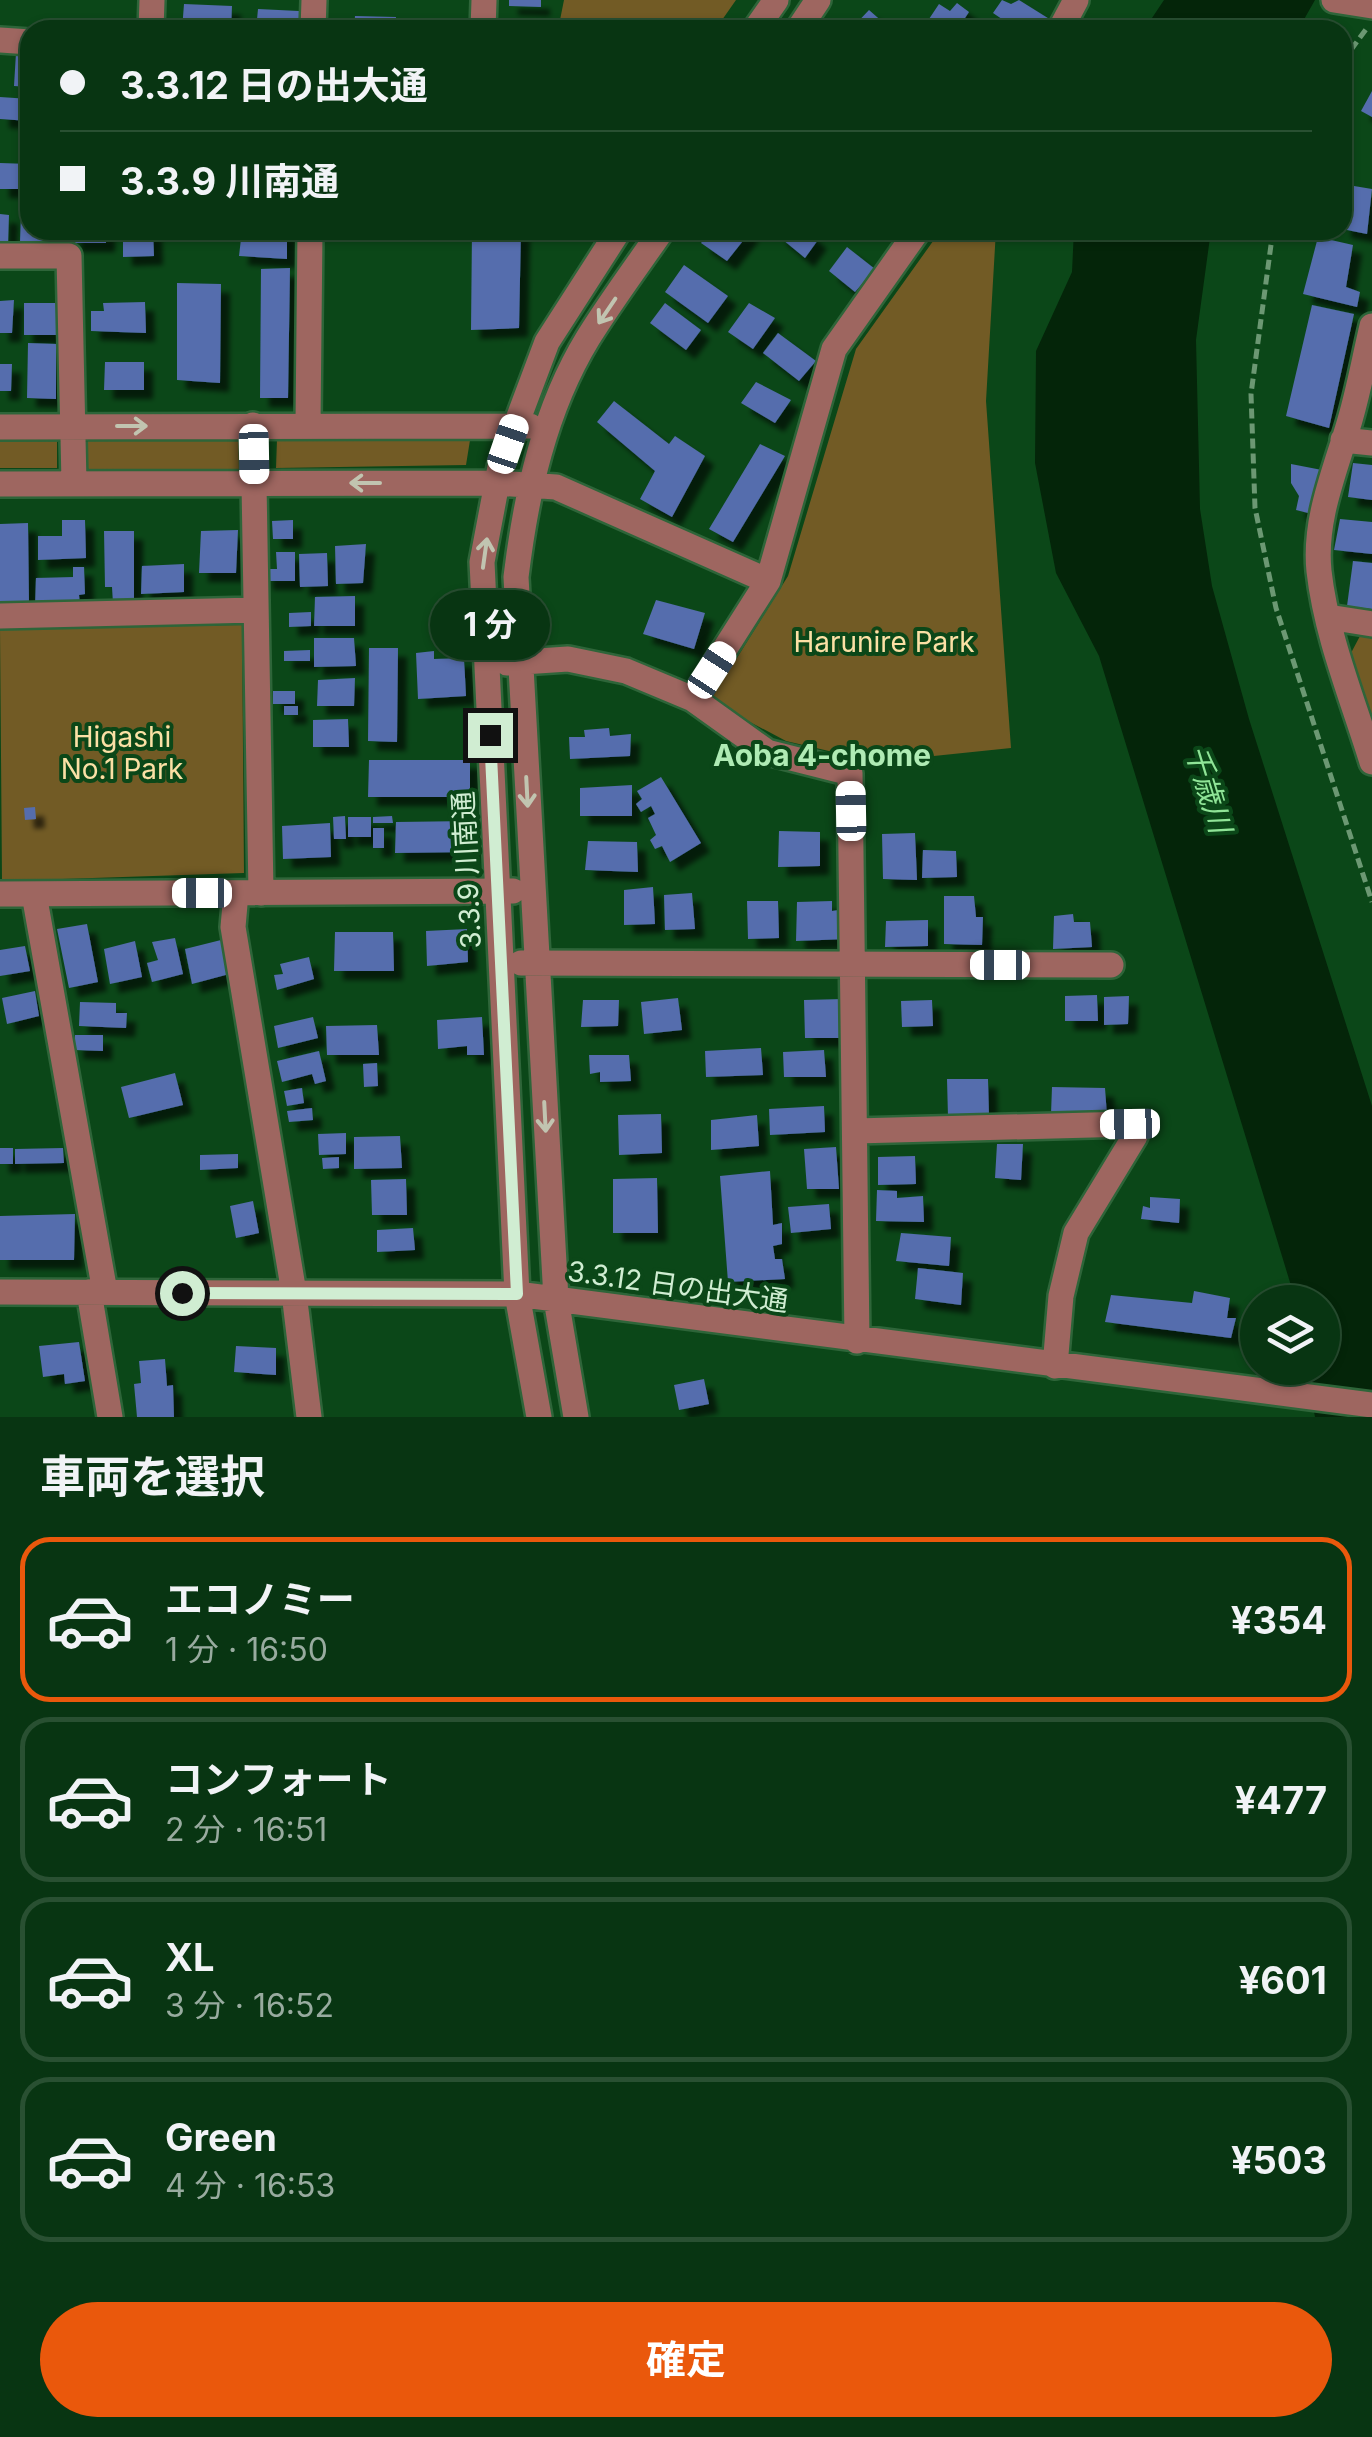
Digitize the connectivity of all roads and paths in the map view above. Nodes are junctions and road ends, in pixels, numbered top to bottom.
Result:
1 (1334, 0) edge
2 (1368, 10) edge
3 (1352, 42) edge
4 (310, 240) edge
5 (613, 240) edge
6 (655, 240) edge
7 (911, 240) edge
8 (1272, 240) edge
9 (0, 256) edge
10 (1372, 326) edge
11 (515, 423) junction
12 (308, 424) junction
13 (253, 425) junction
14 (0, 426) edge
15 (72, 426) junction
16 (547, 430) junction
17 (1343, 440) junction
18 (1372, 444) edge
19 (497, 482) junction
20 (254, 483) junction
21 (0, 484) edge
22 (74, 484) junction
23 (530, 486) junction
24 (768, 581) junction
25 (256, 610) junction
26 (0, 616) edge
27 (1328, 617) junction
28 (1372, 624) edge
29 (520, 662) junction
30 (487, 663) junction
31 (693, 699) junction
32 (1372, 762) edge
33 (498, 891) junction
34 (533, 891) junction
35 (248, 893) junction
36 (0, 894) edge
37 (34, 894) junction
38 (1372, 902) edge
39 (536, 961) junction
40 (501, 964) junction
41 (853, 964) junction
42 (1111, 965) dead end
43 (855, 1130) junction
44 (0, 1292) edge
45 (97, 1292) junction
46 (294, 1293) junction
47 (517, 1294) junction
48 (556, 1299) junction
49 (857, 1341) junction
50 (1055, 1366) junction
51 (1372, 1406) edge
52 (110, 1417) edge
53 (309, 1417) edge
54 (539, 1417) edge
55 (576, 1417) edge

1 - 2 street
2 - 3 path
4 - 12 street
5 - 11 street, 3.3.9 川南通
6 -> 16 street
7 - 24 street
8 - 38 path
9 - 15 street
10 - 17 street
11 - 12 street
11 - 16 street
11 - 19 street, 3.3.9 川南通
12 - 13 street
15 -> 13 street
13 - 20 street
14 - 15 street
15 - 22 street
16 - 23 street
17 - 18 street
17 - 27 street
19 -> 20 street
19 - 23 street
30 -> 19 street, 3.3.9 川南通
20 - 22 street
20 - 25 street
21 - 22 street
23 - 24 street
23 - 29 street
24 - 31 street
25 - 26 street
25 - 35 street
27 - 28 street
27 - 32 street
29 - 30 street
29 - 31 street
29 -> 34 street
30 - 33 street, 3.3.9 川南通
31 - 41 street
33 - 34 street
33 - 35 street
33 - 40 street, 3.3.9 川南通
34 - 39 street
35 - 37 street
35 - 46 street
36 - 37 street
37 - 45 street
39 - 40 street
39 - 41 street
39 -> 48 street
40 - 47 street, 3.3.9 川南通
41 - 42 street
41 - 43 street
43 - 49 street
43 - 50 street
44 - 45 street, 3.3.12 日の出大通
45 - 46 street, 3.3.12 日の出大通
45 - 52 street
46 - 47 street, 3.3.12 日の出大通
46 - 53 street
47 - 48 street, 3.3.12 日の出大通
47 - 54 street, 3.3.9 川南通
48 - 49 street, 3.3.12 日の出大通
48 - 55 street
49 - 50 street, 3.3.12 日の出大通
50 - 51 street, 3.3.12 日の出大通

